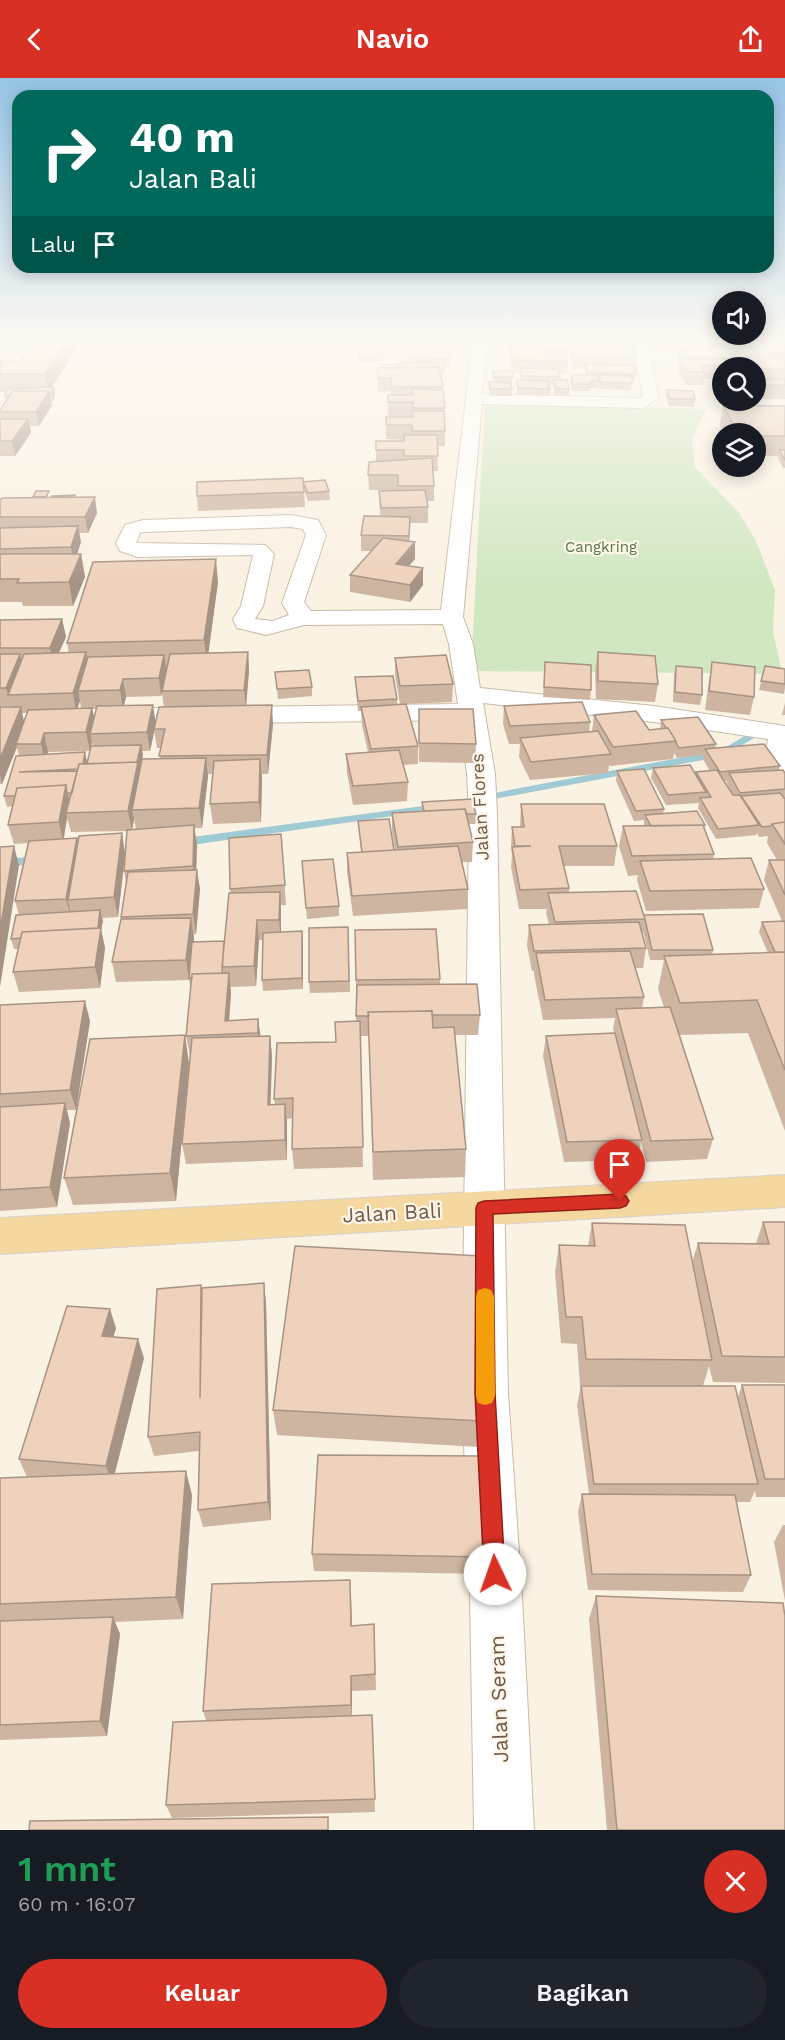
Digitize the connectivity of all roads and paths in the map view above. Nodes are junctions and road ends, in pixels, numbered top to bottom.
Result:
1 (472, 421) edge
2 (453, 617) junction
3 (300, 618) junction
4 (469, 703) junction
5 (0, 718) edge
6 (780, 733) edge
7 (785, 785) edge
8 (785, 1191) edge
9 (484, 1208) junction
10 (0, 1236) edge
11 (504, 1830) edge

1 - 2 street, Jalan Flores
2 - 3 street
2 - 4 street, Jalan Flores
3 - 3 street
4 - 5 street
4 - 6 street
4 - 9 street, Jalan Flores
6 - 7 street
8 - 9 main road, Jalan Bali
9 - 10 main road, Jalan Bali
9 - 11 street, Jalan Seram

